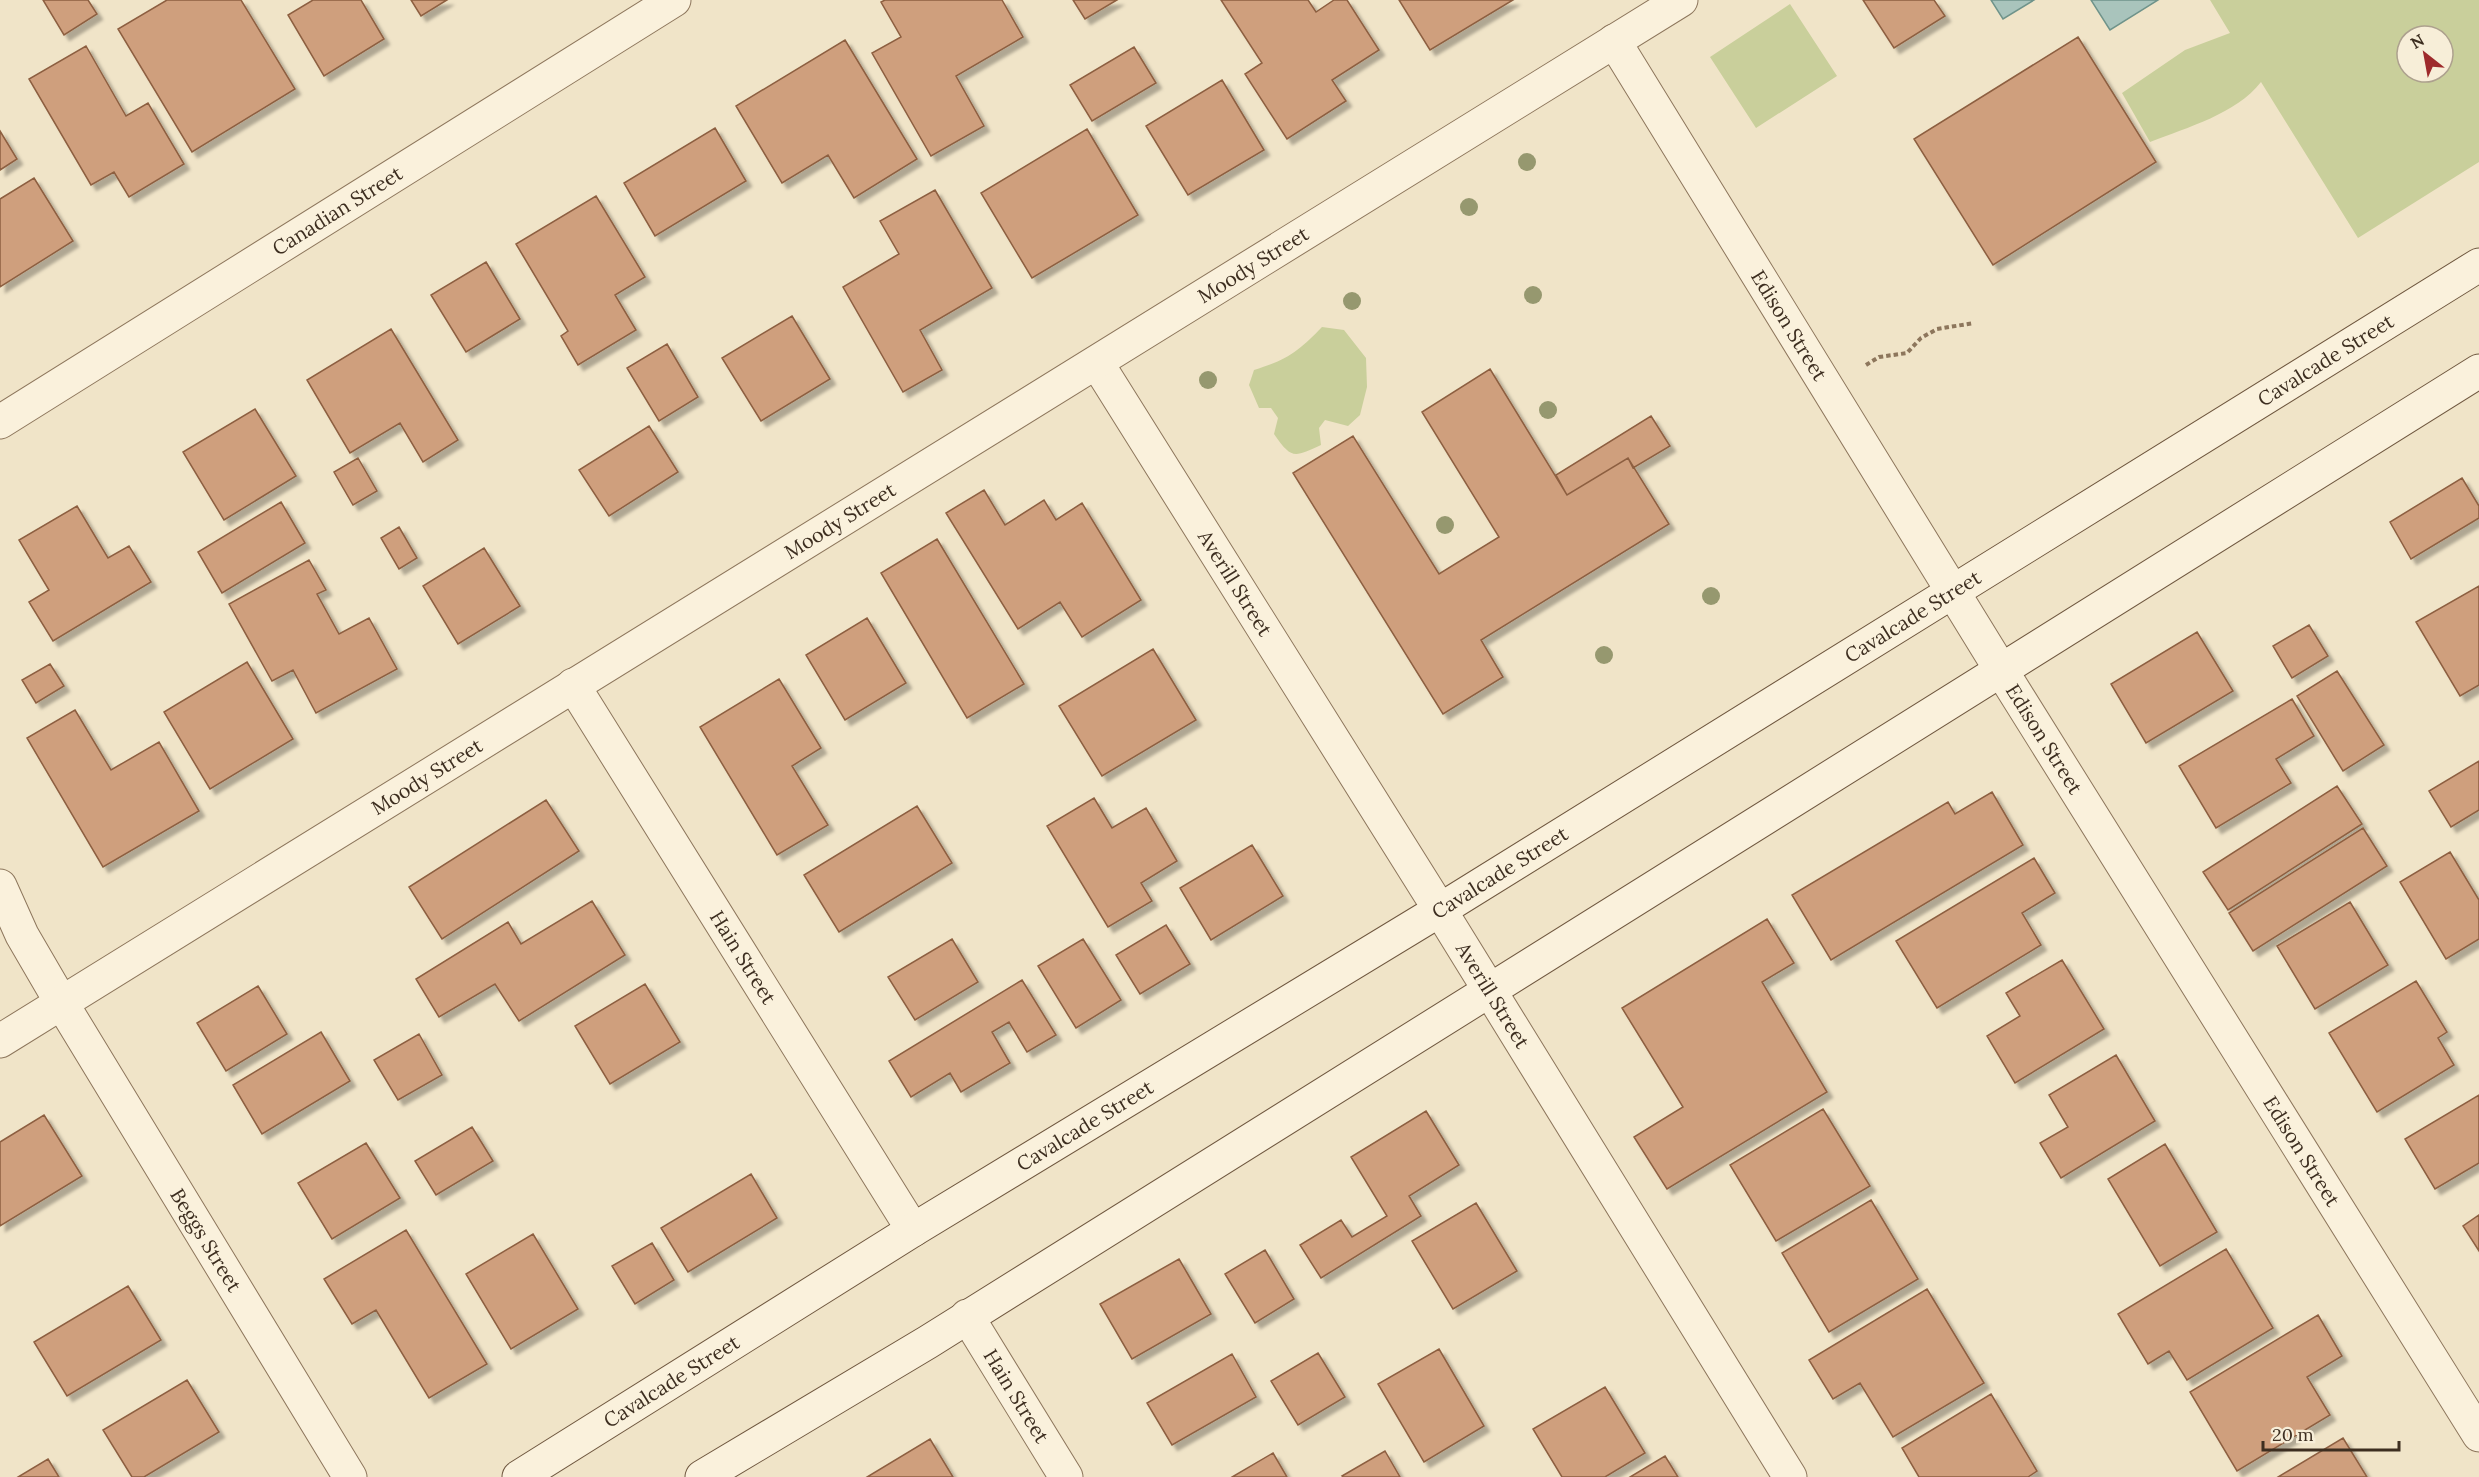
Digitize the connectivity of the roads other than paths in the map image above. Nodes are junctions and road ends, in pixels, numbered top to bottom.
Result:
1 (675, 0) edge
2 (1681, 0) edge
3 (1614, 41) junction
4 (2477, 270) edge
5 (1097, 363) junction
6 (2479, 371) edge
7 (0, 422) edge
8 (1952, 592) junction
9 (2001, 670) junction
10 (573, 684) junction
11 (0, 886) edge
12 (1440, 910) junction
13 (1490, 990) junction
14 (61, 1002) junction
15 (0, 1041) edge
16 (913, 1230) junction
17 (967, 1316) junction
18 (2479, 1435) edge
19 (350, 1477) edge
20 (519, 1477) edge
21 (702, 1477) edge
22 (1066, 1477) edge
23 (1790, 1477) edge

1 - 7 street, Canadian Street
2 - 3 street, Moody Street
3 - 5 street, Moody Street
3 - 8 street, Edison Street
4 - 8 street, Cavalcade Street
5 - 10 street, Moody Street
5 - 12 street, Averill Street
6 - 9 street
8 - 9 street, Edison Street
8 - 12 street, Cavalcade Street
9 - 13 street
9 - 18 street, Edison Street
10 - 14 street, Moody Street
10 - 16 street, Hain Street
11 - 14 street, Beggs Street
12 - 13 street, Averill Street
12 - 16 street, Cavalcade Street
13 - 17 street
13 - 23 street, Averill Street
14 - 15 street, Moody Street
14 - 19 street, Beggs Street
16 - 20 street, Cavalcade Street
17 - 21 street
17 - 22 street, Hain Street

